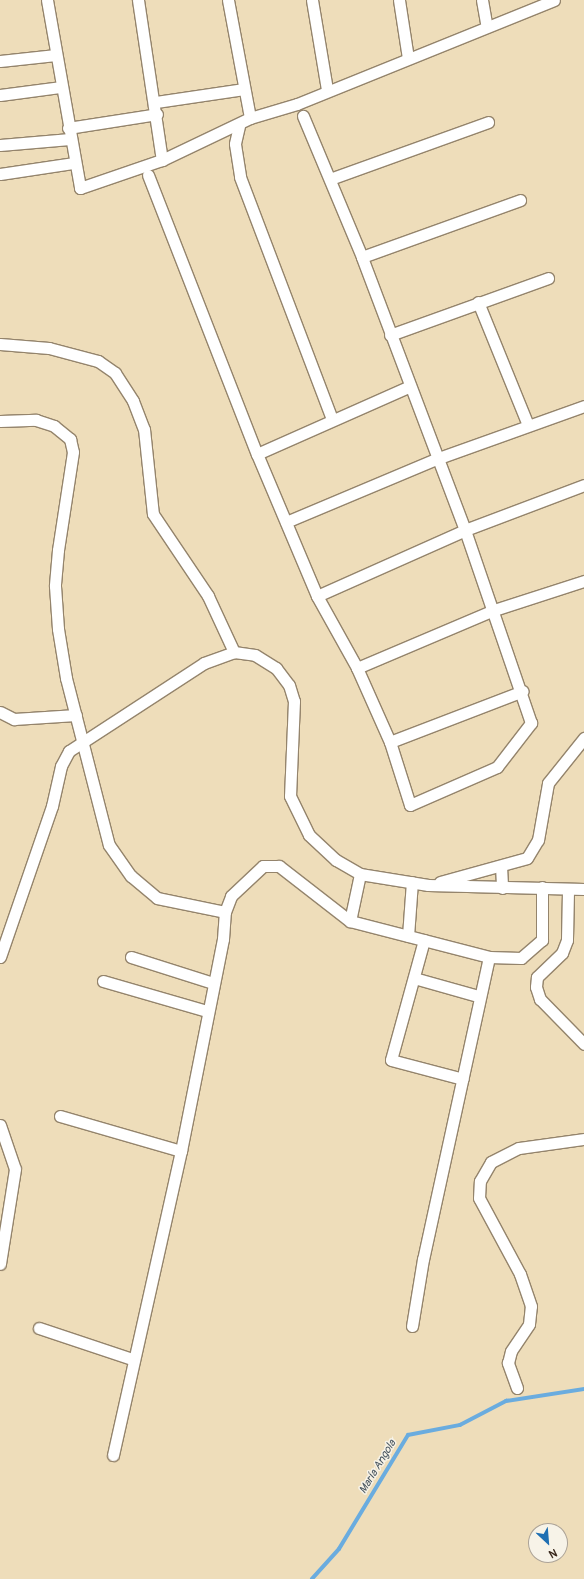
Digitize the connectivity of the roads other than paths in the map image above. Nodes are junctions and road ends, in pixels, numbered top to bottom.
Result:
1 (47, 0) edge
2 (138, 0) edge
3 (228, 0) edge
4 (312, 0) edge
5 (399, 0) edge
6 (482, 0) edge
7 (554, 0) edge
8 (487, 27) junction
9 (56, 55) junction
10 (408, 58) junction
11 (0, 60) edge
12 (62, 87) junction
13 (244, 88) junction
14 (327, 90) junction
15 (0, 95) edge
16 (156, 102) junction
17 (157, 114) junction
18 (303, 116) dead end
19 (250, 118) junction
20 (488, 122) dead end
21 (239, 126) junction
22 (68, 128) junction
23 (70, 139) junction
24 (0, 145) edge
25 (162, 160) junction
26 (74, 163) junction
27 (0, 174) edge
28 (148, 175) dead end
29 (330, 180) junction
30 (520, 200) dead end
31 (362, 257) junction
32 (548, 278) dead end
33 (478, 302) junction
34 (390, 335) junction
35 (0, 344) edge
36 (408, 387) junction
37 (584, 406) edge
38 (332, 419) junction
39 (0, 422) edge
40 (528, 425) junction
41 (257, 454) junction
42 (436, 459) junction
43 (584, 485) edge
44 (286, 522) junction
45 (465, 530) junction
46 (584, 581) edge
47 (317, 596) junction
48 (491, 611) junction
49 (234, 652) junction
50 (357, 668) junction
51 (523, 691) junction
52 (0, 712) edge
53 (76, 715) junction
54 (584, 738) edge
55 (82, 740) junction
56 (390, 742) junction
57 (502, 866) junction
58 (360, 874) junction
59 (412, 882) junction
60 (428, 885) junction
61 (542, 887) junction
62 (502, 888) junction
63 (584, 889) edge
64 (568, 891) junction
65 (225, 912) junction
66 (350, 921) junction
67 (408, 936) junction
68 (424, 940) junction
69 (0, 957) edge
70 (132, 957) dead end
71 (489, 957) junction
72 (414, 978) junction
73 (103, 981) dead end
74 (213, 983) junction
75 (478, 996) junction
76 (207, 1011) junction
77 (584, 1044) edge
78 (463, 1079) junction
79 (60, 1116) dead end
80 (0, 1125) edge
81 (584, 1139) edge
82 (181, 1151) junction
83 (0, 1264) edge
84 (412, 1326) dead end
85 (40, 1328) dead end
86 (132, 1359) junction
87 (517, 1388) dead end
88 (113, 1455) dead end

1 - 9 street
2 - 16 street
3 - 13 street
4 - 14 street
5 - 10 street
6 - 8 street
7 - 8 street
8 - 10 street
9 - 11 street
9 - 12 street
10 - 14 street
12 - 15 street
12 - 22 street
13 - 16 street
13 - 19 street
14 - 19 street
16 - 17 street
17 - 22 street
17 - 25 street
18 - 29 street
19 - 21 street
20 - 29 street
21 - 25 street
21 - 38 street
22 - 23 street
23 - 24 street
23 - 26 street
25 - 26 street
26 - 27 street
28 - 41 street
29 - 31 street
30 - 31 street
31 - 34 street
32 - 33 street
33 - 34 street
33 - 40 street
34 - 36 street
35 - 49 street
36 - 38 street
36 - 42 street
37 - 40 street
38 - 41 street
39 - 53 street
40 - 42 street
41 - 44 street
42 - 44 street
42 - 45 street
43 - 45 street
44 - 47 street
45 - 47 street
45 - 48 street
46 - 48 street
47 - 50 street
48 - 50 street
48 - 51 street
49 - 55 street
49 - 58 street
50 - 56 street
51 - 56 street
51 - 56 street
52 - 53 street
53 - 55 street
54 - 57 street
55 - 65 street
55 - 69 street
57 - 60 street
57 - 62 street
58 - 59 street
58 - 66 street
59 - 60 street
59 - 67 street
60 - 62 street
61 - 62 street
61 - 64 street
61 - 71 street
63 - 64 street
64 - 77 street
65 - 66 street
65 - 74 street
66 - 67 street
67 - 68 street
68 - 71 street
68 - 72 street
70 - 74 street
71 - 75 street
72 - 75 street
72 - 78 street
73 - 76 street
74 - 76 street
75 - 78 street
76 - 82 street
78 - 84 street
79 - 82 street
80 - 83 street
81 - 87 street
82 - 86 street
85 - 86 street
86 - 88 street

